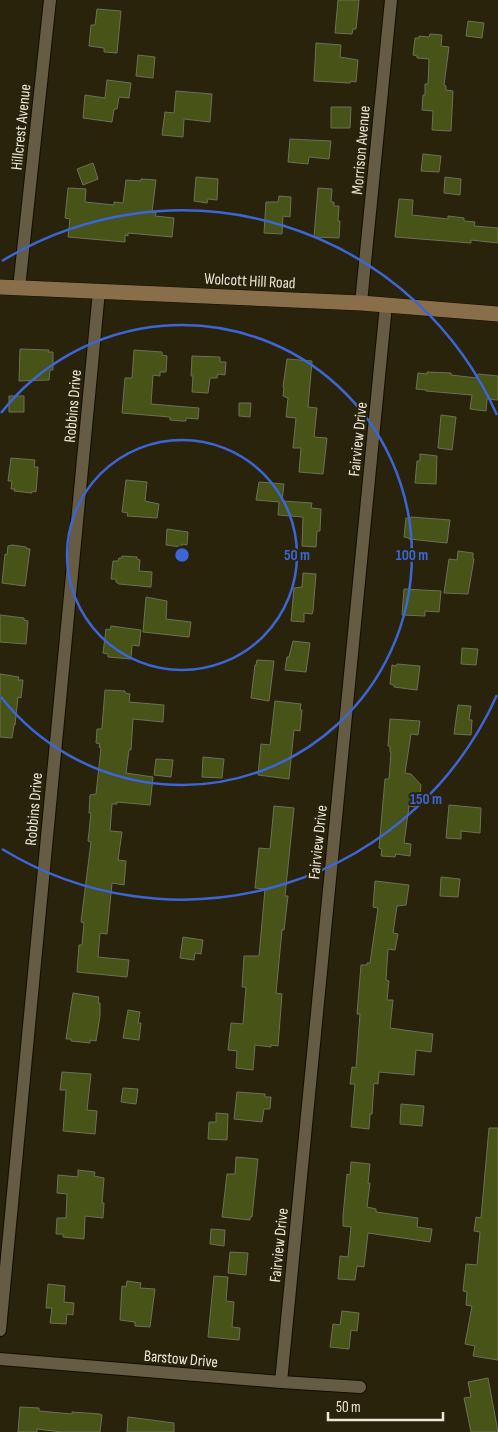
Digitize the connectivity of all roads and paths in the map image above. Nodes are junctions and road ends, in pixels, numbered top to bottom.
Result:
1 (50, 0) edge
2 (391, 0) edge
3 (0, 287) edge
4 (19, 288) junction
5 (99, 291) junction
6 (362, 303) junction
7 (386, 305) junction
8 (498, 314) edge
9 (0, 1330) edge
10 (0, 1359) edge
11 (281, 1382) junction
12 (360, 1387) dead end

1 - 4 street, Hillcrest Avenue
2 - 6 street, Morrison Avenue
3 - 4 street, Wolcott Hill Road
4 - 5 street, Wolcott Hill Road
5 - 6 street, Wolcott Hill Road
5 - 9 street, Robbins Drive
6 - 7 street, Wolcott Hill Road
7 - 8 street, Wolcott Hill Road
7 - 11 street, Fairview Drive
10 - 11 street, Barstow Drive
11 - 12 street, Barstow Drive

